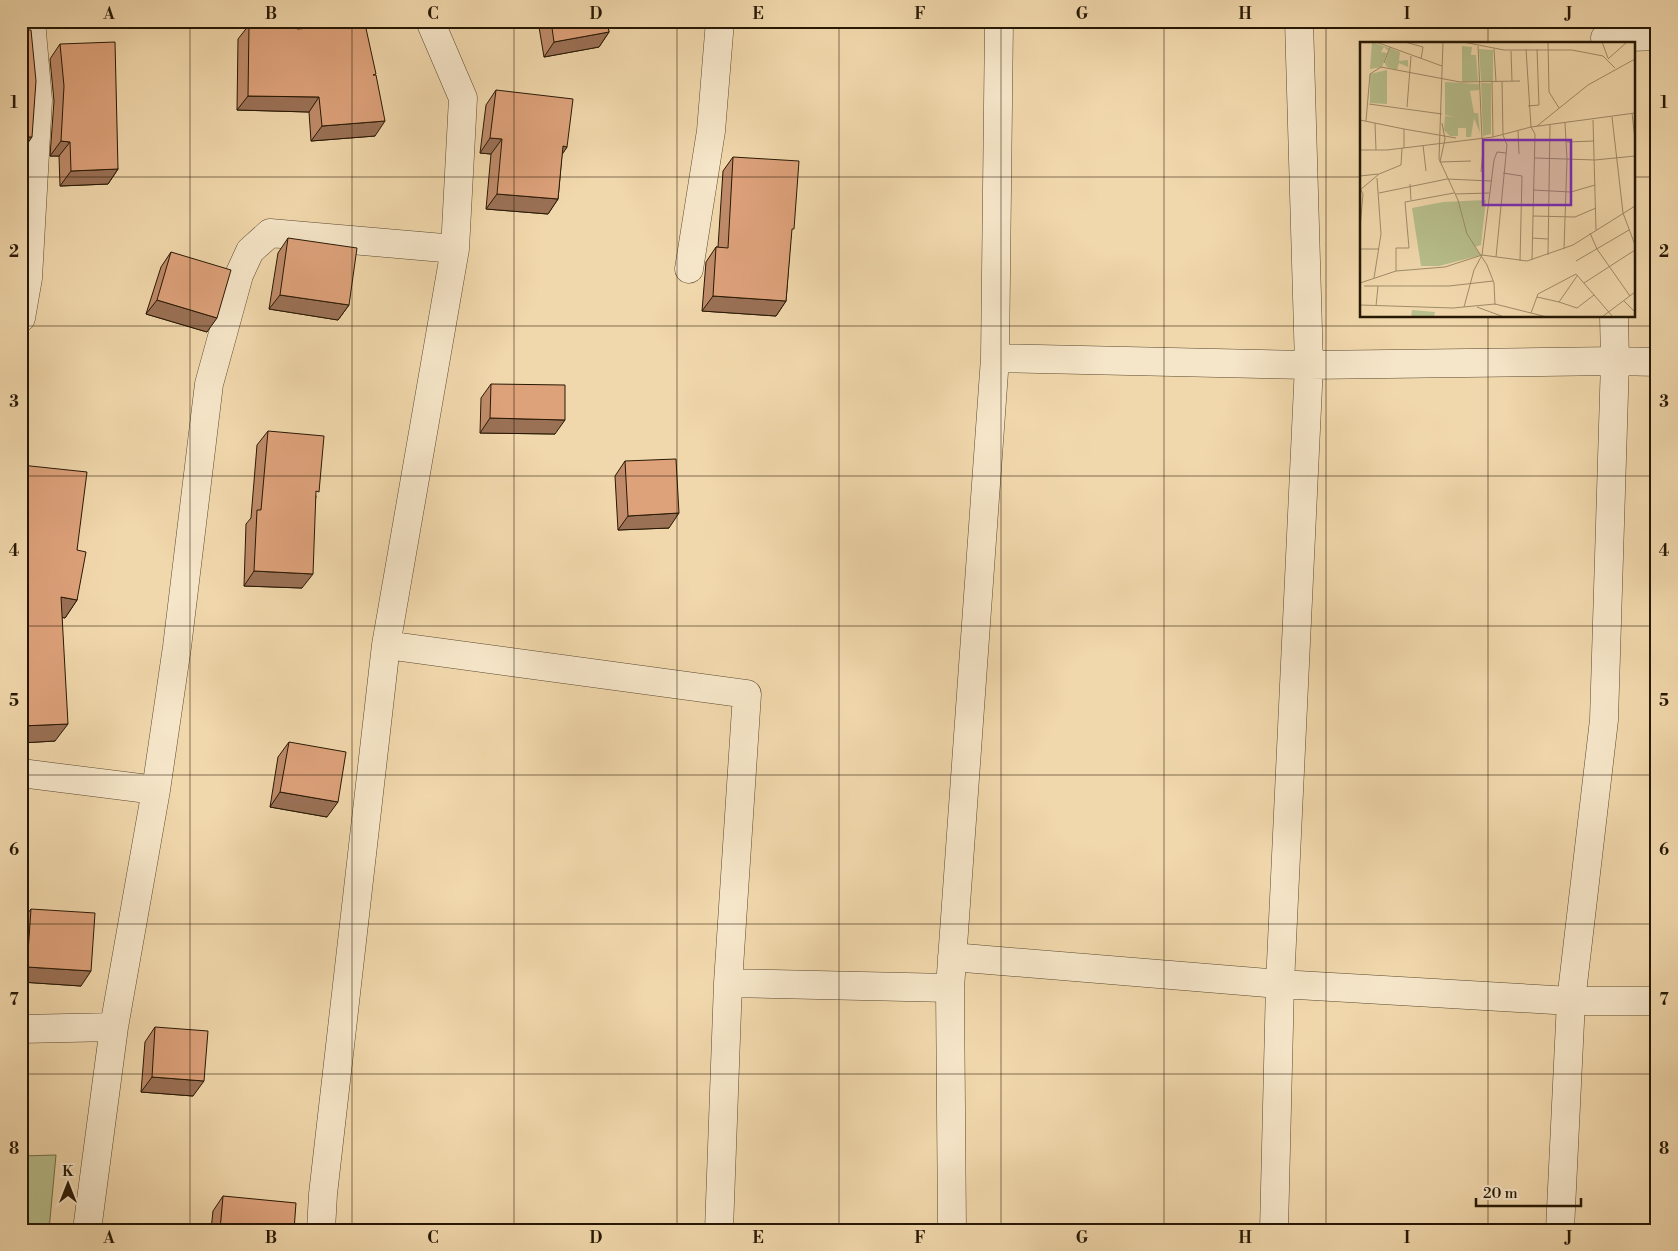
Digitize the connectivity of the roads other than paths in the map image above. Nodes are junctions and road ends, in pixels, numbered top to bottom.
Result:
1 (31, 21) edge
2 (430, 21) edge
3 (720, 21) edge
4 (999, 21) edge
5 (1299, 21) edge
6 (1605, 34) edge
7 (1657, 36) edge
8 (455, 249) junction
9 (689, 268) dead end
10 (21, 318) edge
11 (1614, 318) edge
12 (995, 358) junction
13 (1616, 361) junction
14 (1657, 362) edge
15 (1309, 364) junction
16 (386, 645) junction
17 (21, 773) edge
18 (156, 790) junction
19 (952, 957) junction
20 (728, 983) junction
21 (1280, 984) junction
22 (950, 988) junction
23 (1657, 1000) edge
24 (1571, 1001) junction
25 (114, 1027) junction
26 (21, 1029) edge
27 (87, 1230) edge
28 (321, 1230) edge
29 (719, 1230) edge
30 (952, 1230) edge
31 (1274, 1230) edge
32 (1560, 1230) edge

1 - 10 street
2 - 8 street
3 - 9 street
4 - 12 street
5 - 15 street
6 - 7 street
8 - 16 street
8 - 18 street
11 - 13 street
12 - 15 street
12 - 19 street
13 - 14 street
13 - 15 street
13 - 24 street
15 - 21 street
16 - 20 street
16 - 28 street
17 - 18 street
18 - 25 street
19 - 21 street
19 - 22 street
20 - 22 street
20 - 29 street
21 - 24 street
21 - 31 street
22 - 30 street
23 - 24 street
24 - 32 street
25 - 26 street
25 - 27 street

